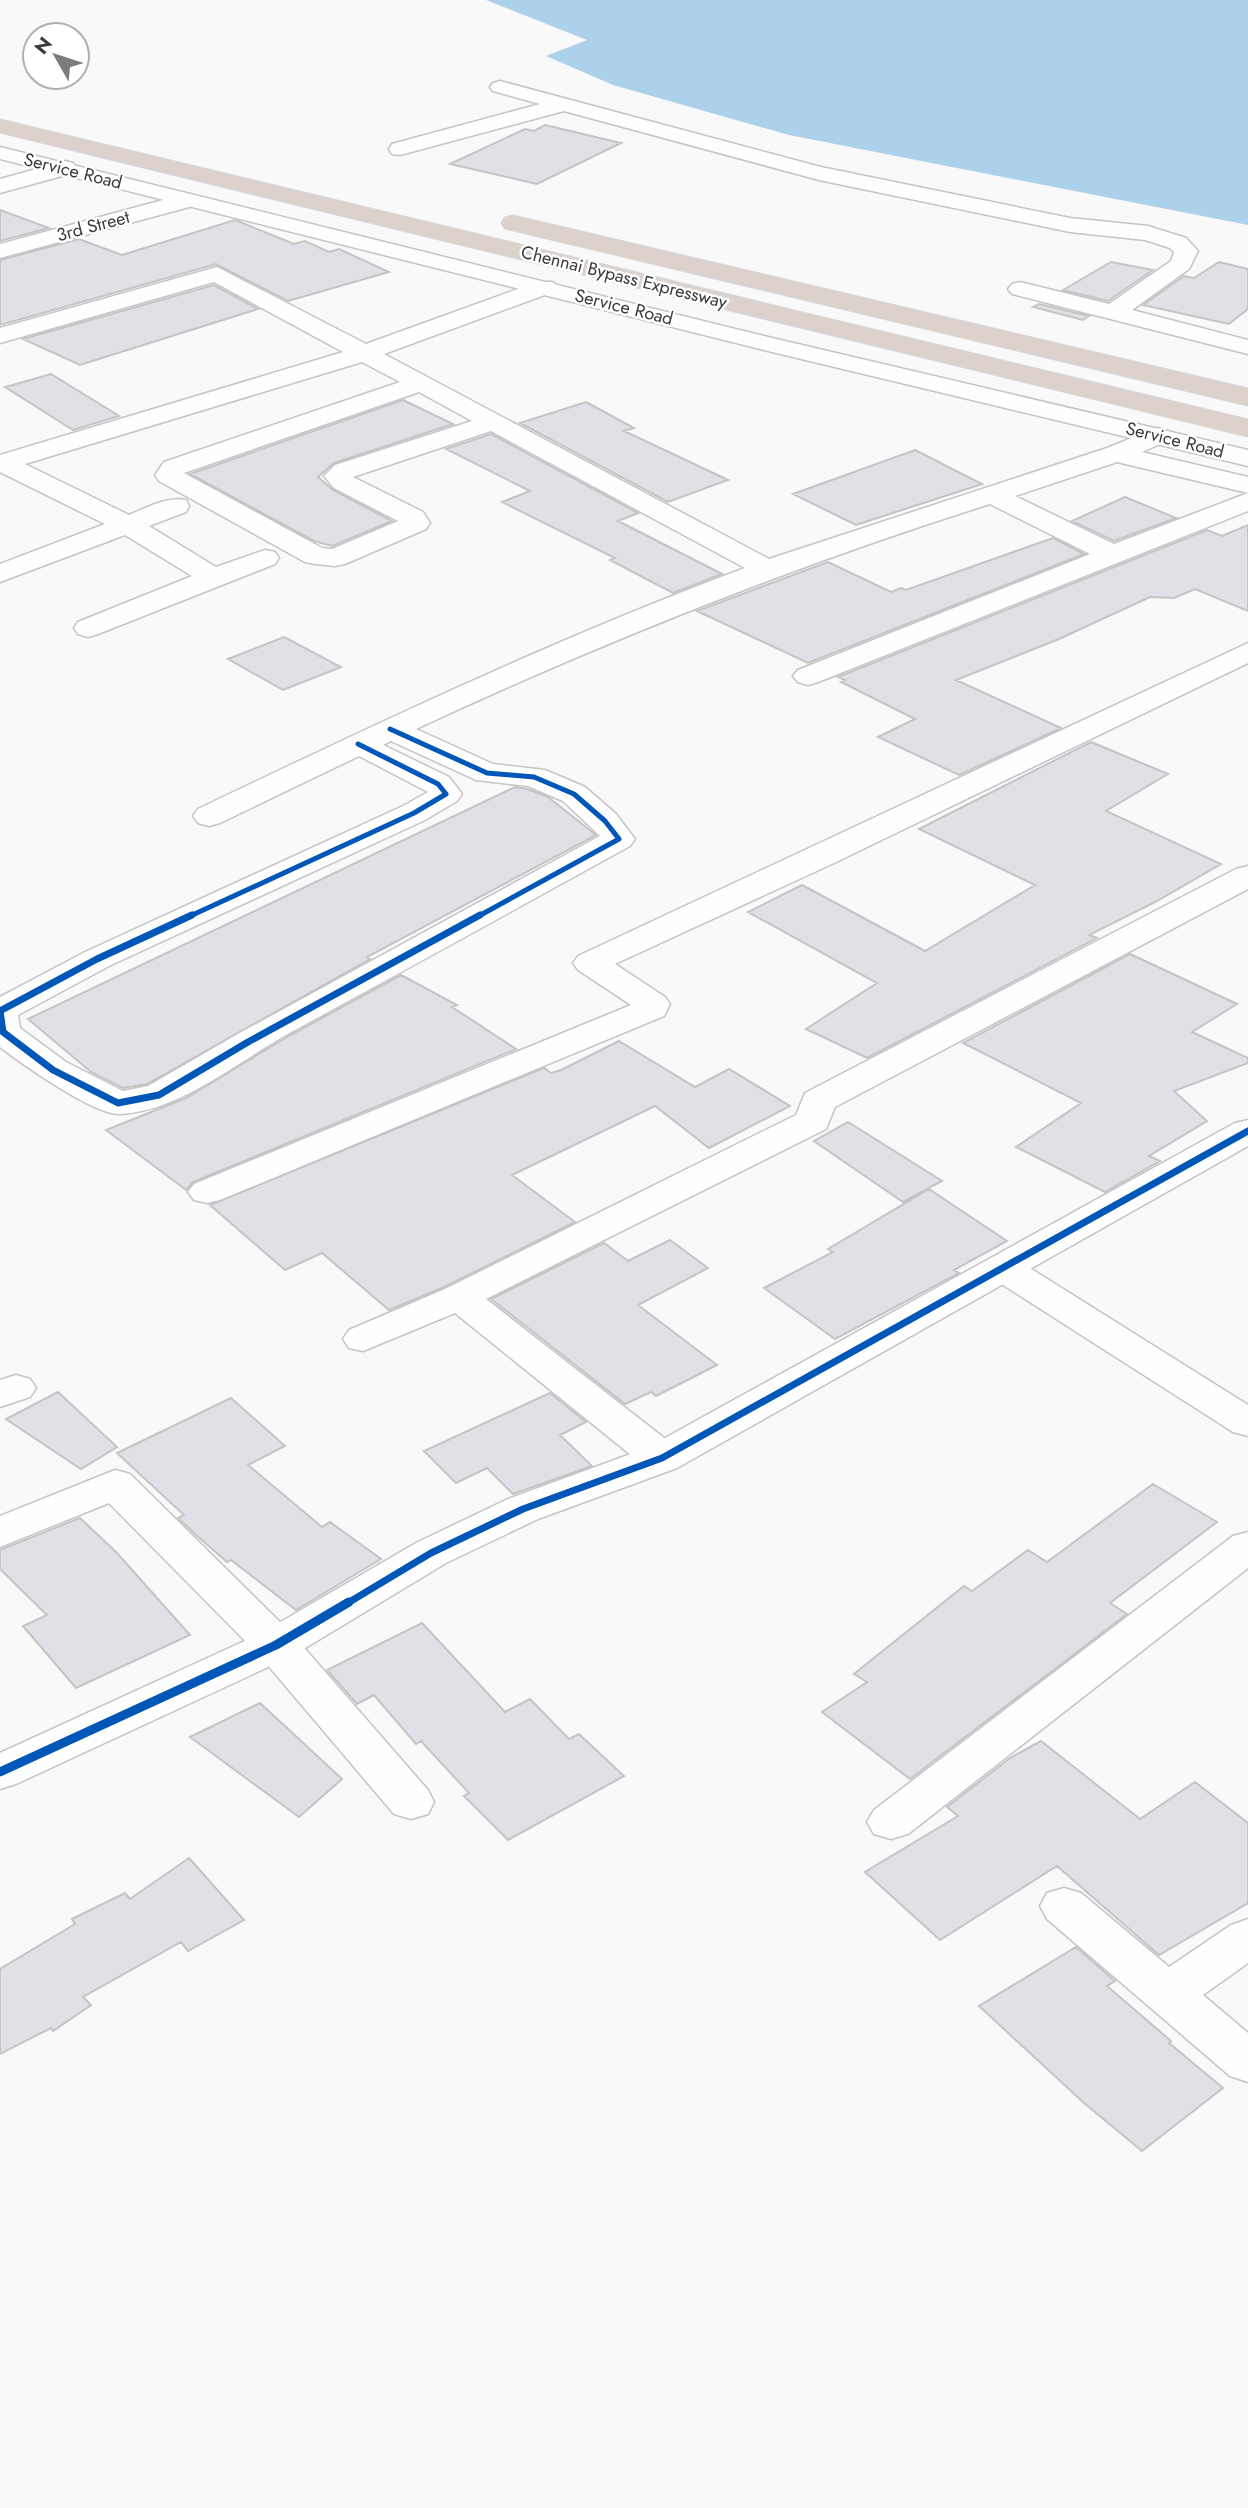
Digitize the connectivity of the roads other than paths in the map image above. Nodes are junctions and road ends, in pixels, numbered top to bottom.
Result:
1 (500, 87) dead end
2 (565, 104) junction
3 (0, 126) edge
4 (400, 149) dead end
5 (0, 153) edge
6 (65, 168) junction
7 (0, 186) edge
8 (185, 201) junction
9 (488, 217) dead end
10 (0, 251) edge
11 (545, 287) junction
12 (1020, 289) dead end
13 (1113, 313) junction
14 (0, 336) edge
15 (1248, 347) edge
16 (361, 354) junction
17 (409, 388) junction
18 (1248, 397) edge
19 (482, 426) junction
20 (1248, 428) edge
21 (1158, 436) junction
22 (1116, 454) junction
23 (1248, 458) edge
24 (1, 463) edge
25 (1248, 485) edge
26 (993, 495) junction
27 (1248, 501) edge
28 (176, 506) dead end
29 (128, 526) junction
30 (1114, 555) junction
31 (265, 558) dead end
32 (769, 570) junction
33 (0, 574) edge
34 (214, 577) junction
35 (89, 628) dead end
36 (1248, 652) edge
37 (808, 676) dead end
38 (390, 729) junction
39 (358, 744) junction
40 (209, 816) dead end
41 (1248, 876) edge
42 (1248, 1131) edge
43 (207, 1192) dead end
44 (1003, 1268) junction
45 (459, 1297) junction
46 (363, 1339) dead end
47 (1248, 1423) edge
48 (662, 1458) junction
49 (0, 1533) edge
50 (1248, 1546) edge
51 (276, 1645) junction
52 (0, 1772) edge
53 (411, 1802) dead end
54 (891, 1822) dead end
55 (1064, 1906) dead end
56 (1248, 1938) edge
57 (1168, 1993) junction
58 (1248, 2062) edge

1 - 2 street
2 - 4 street
2 - 13 street
3 - 20 highway, Chennai Bypass Expressway
5 - 6 street, Service Road
6 - 7 street
6 - 8 street, Service Road
8 - 10 street, 3rd Street
8 - 11 street, Service Road
9 - 18 highway, Chennai Bypass Expressway
11 - 16 street
11 - 21 street, Service Road
12 - 13 street
13 - 15 street
14 - 16 street
16 - 17 street
16 - 24 street
17 - 19 street
17 - 19 street
19 - 32 street
21 - 22 street
21 - 23 street, Service Road
22 - 25 street
22 - 26 street
24 - 29 street
26 - 30 street
26 - 32 street
27 - 30 street
28 - 29 street
29 - 33 street
29 - 34 street
30 - 37 street
31 - 34 street
32 - 38 street
34 - 35 street
36 - 43 street
38 - 39 street
38 - 39 street
39 - 40 street
41 - 45 street
42 - 44 street
44 - 47 street
44 - 48 street
45 - 46 street
45 - 48 street
48 - 51 street
49 - 51 street
50 - 54 street
51 - 52 street
51 - 53 street
55 - 57 street
56 - 57 street
57 - 58 street

